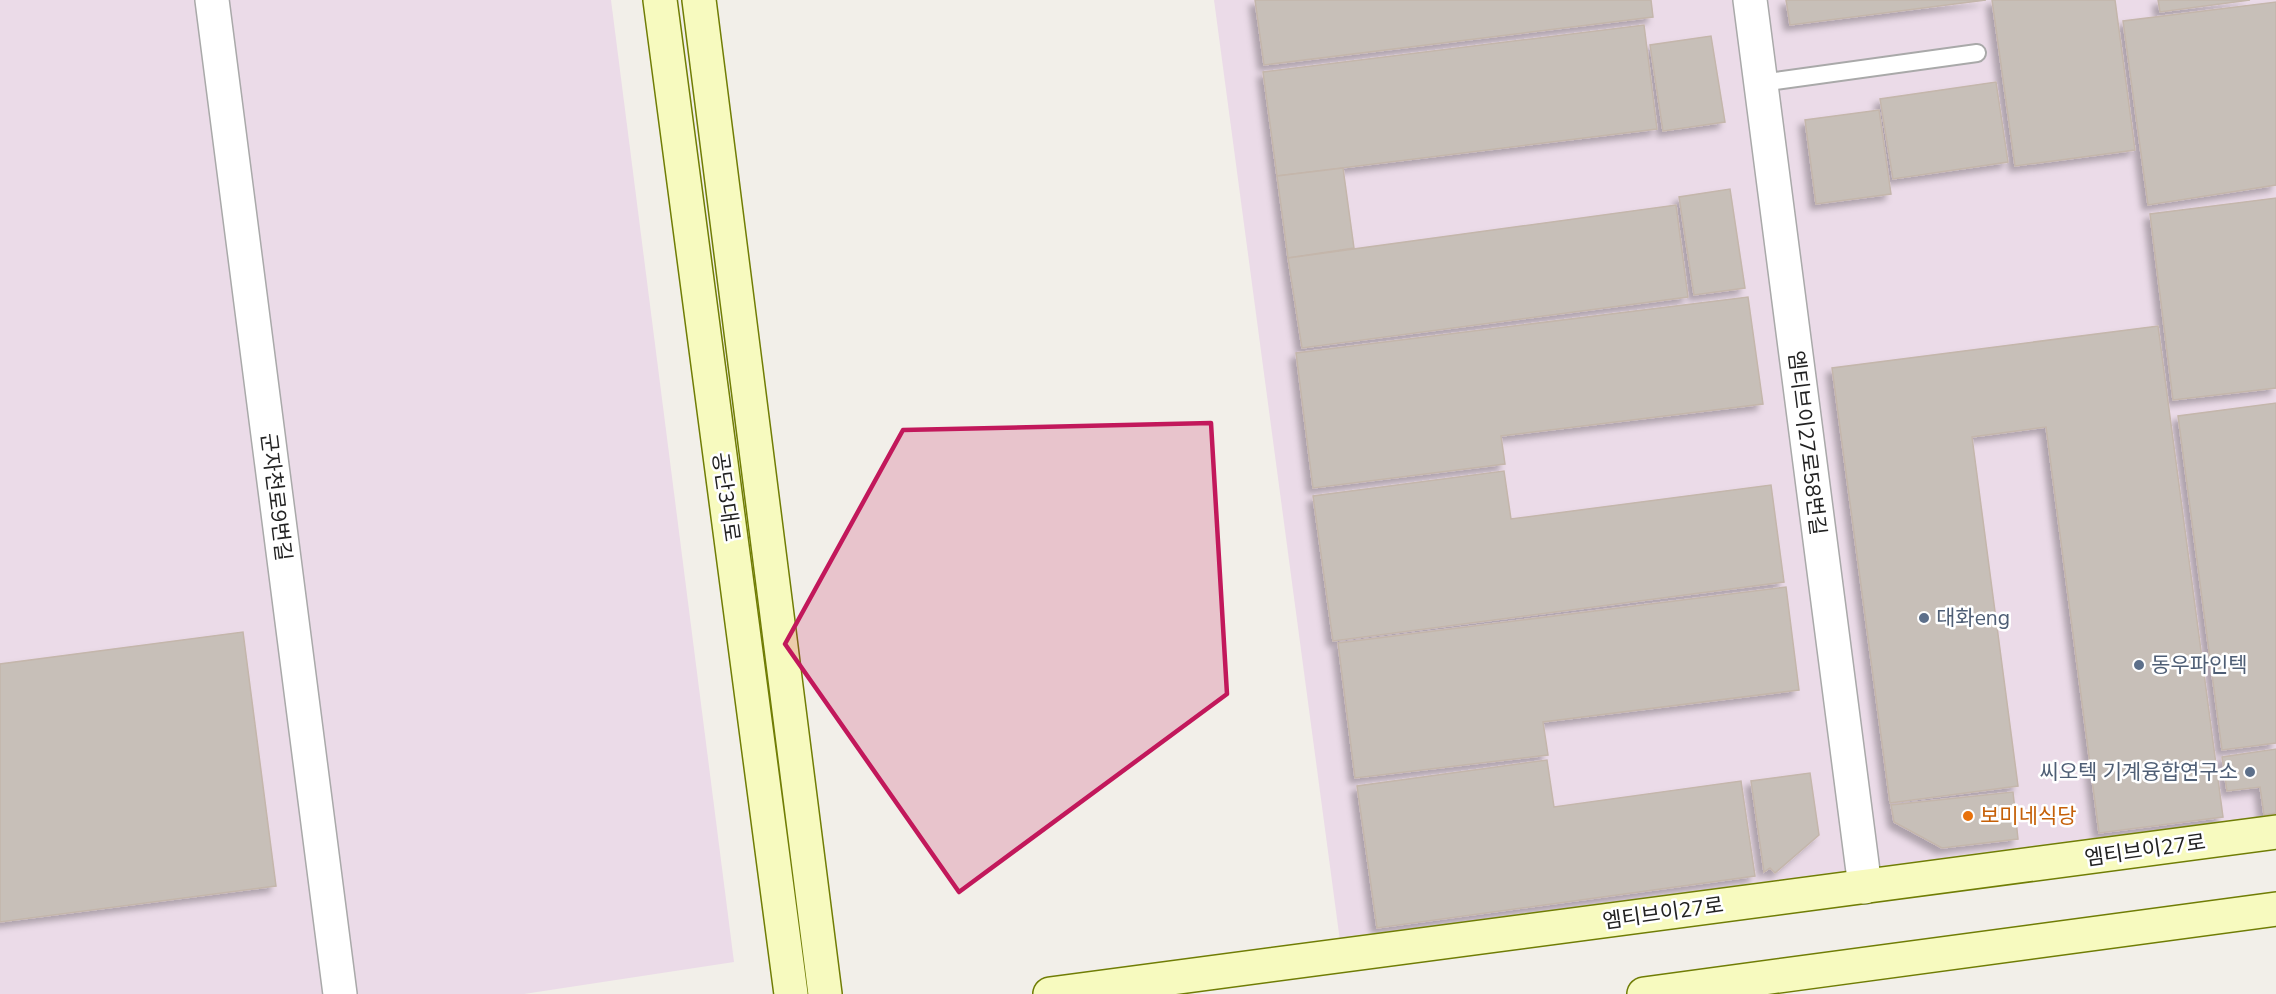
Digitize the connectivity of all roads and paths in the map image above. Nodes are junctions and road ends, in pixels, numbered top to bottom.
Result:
1 (212, 0) edge
2 (660, 0) edge
3 (699, 0) edge
4 (1750, 0) edge
5 (1977, 53) dead end
6 (1761, 83) junction
7 (2276, 832) edge
8 (1865, 887) junction
9 (2276, 909) edge
10 (340, 994) edge
11 (791, 994) edge
12 (825, 994) edge
13 (1050, 994) edge
14 (1644, 994) edge

1 - 10 street, 군자천로9번길
2 - 11 main road, 공단3대로
3 - 12 main road, 공단3대로
4 - 6 street, 엠티브이27로58번길
5 - 6 lane
6 - 8 street, 엠티브이27로58번길
7 - 8 main road, 엠티브이27로
8 - 13 main road, 엠티브이27로
9 - 14 main road

